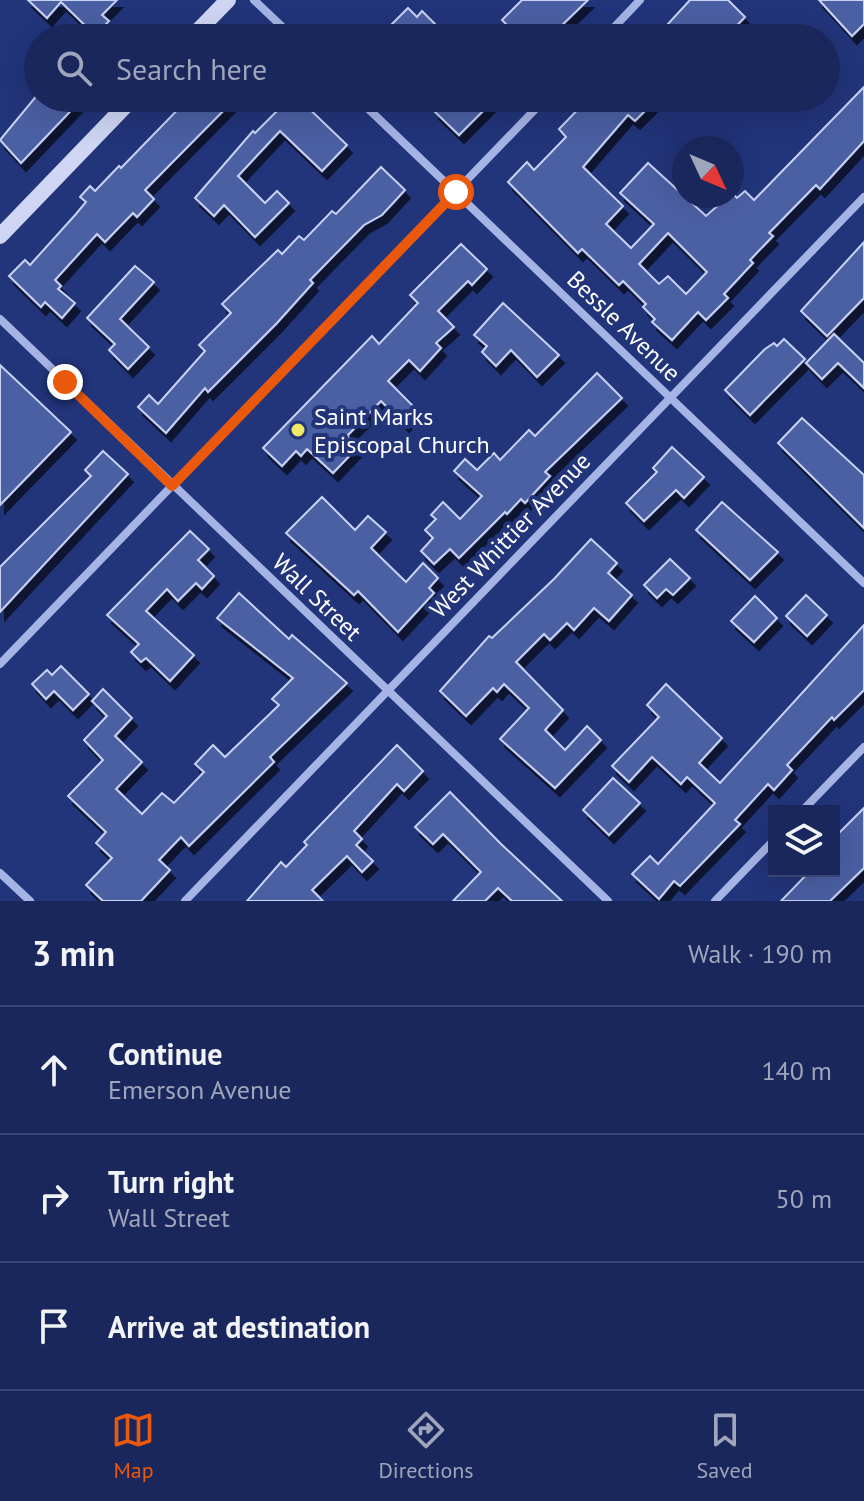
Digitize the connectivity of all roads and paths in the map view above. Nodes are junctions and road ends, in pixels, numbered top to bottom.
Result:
1 (228, 0) edge
2 (254, 0) edge
3 (640, 0) edge
4 (205, 24) edge
5 (279, 24) edge
6 (617, 24) edge
7 (120, 112) edge
8 (372, 112) edge
9 (533, 112) edge
10 (456, 192) junction
11 (864, 197) edge
12 (0, 236) edge
13 (0, 319) edge
14 (670, 398) junction
15 (172, 486) junction
16 (864, 583) edge
17 (0, 664) edge
18 (387, 692) junction
19 (864, 747) edge
20 (808, 805) edge
21 (768, 846) edge
22 (0, 873) edge
23 (30, 901) edge
24 (185, 901) edge
25 (608, 901) edge
26 (715, 901) edge

1 - 4 street
2 - 5 street
3 - 6 street
7 - 12 street
8 - 10 street, Bessle Avenue
9 - 10 street
10 - 14 street, Bessle Avenue
10 - 15 street
11 - 14 street, West Whittier Avenue
13 - 15 street, Wall Street
14 - 16 street, Bessle Avenue
14 - 18 street, West Whittier Avenue
15 - 17 street
15 - 18 street, Wall Street
18 - 24 street, West Whittier Avenue
18 - 25 street, Wall Street
19 - 20 street
21 - 26 street
22 - 23 street

